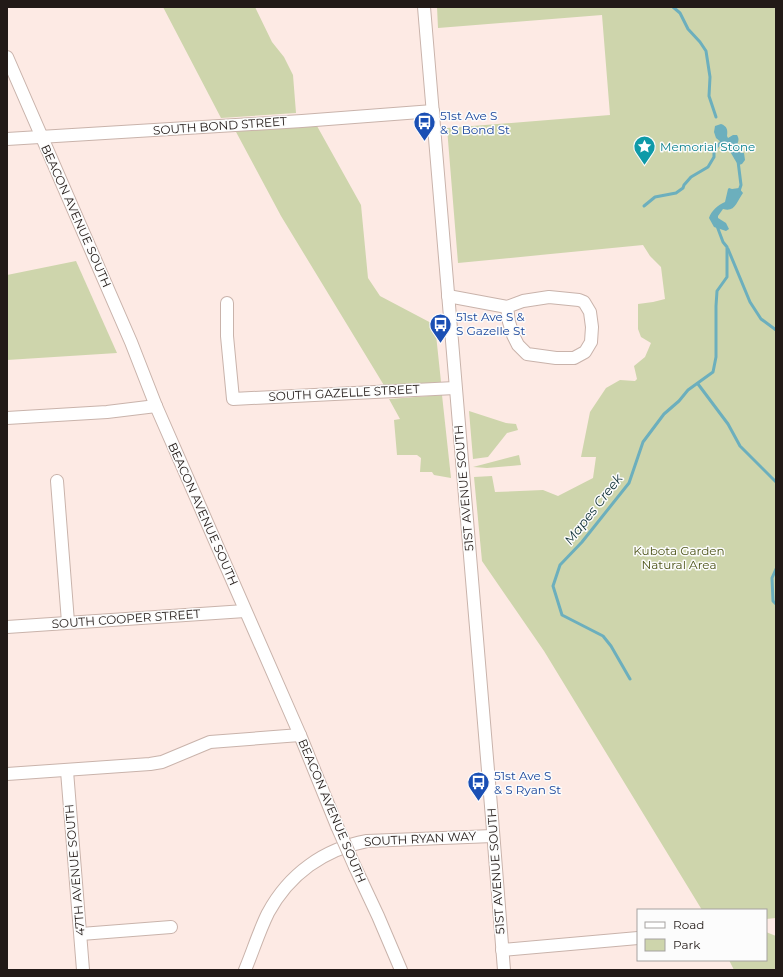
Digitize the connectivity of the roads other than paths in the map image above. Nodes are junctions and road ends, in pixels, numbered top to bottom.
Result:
1 (424, 7) edge
2 (7, 57) edge
3 (433, 111) junction
4 (42, 138) junction
5 (7, 139) edge
6 (448, 296) junction
7 (227, 303) dead end
8 (507, 307) junction
9 (455, 388) junction
10 (156, 406) junction
11 (7, 418) edge
12 (57, 482) dead end
13 (245, 611) junction
14 (68, 622) junction
15 (7, 627) edge
16 (300, 735) junction
17 (67, 771) junction
18 (7, 774) edge
19 (493, 836) junction
20 (171, 927) dead end
21 (81, 934) junction
22 (637, 938) edge
23 (502, 950) junction
24 (83, 970) edge
25 (245, 970) edge
26 (401, 970) edge
27 (504, 970) edge

1 - 3 street, 51ST AVENUE SOUTH
2 - 4 street, BEACON AVENUE SOUTH
3 - 4 street, SOUTH BOND STREET
3 - 6 street, 51ST AVENUE SOUTH
4 - 5 street, SOUTH BOND STREET
4 - 10 street, BEACON AVENUE SOUTH
6 - 8 street
6 - 9 street, 51ST AVENUE SOUTH
7 - 9 street, SOUTH GAZELLE STREET
8 - 8 street
9 - 19 street, 51ST AVENUE SOUTH
10 - 11 street
10 - 13 street, BEACON AVENUE SOUTH
12 - 14 street
13 - 14 street, SOUTH COOPER STREET
13 - 16 street, BEACON AVENUE SOUTH
14 - 15 street, SOUTH COOPER STREET
16 - 17 street
16 - 26 street, BEACON AVENUE SOUTH, bridge
17 - 18 street
17 - 21 street, 47TH AVENUE SOUTH
19 - 23 street, 51ST AVENUE SOUTH
19 - 25 street, SOUTH RYAN WAY
20 - 21 street
21 - 24 street, 47TH AVENUE SOUTH
22 - 23 street
23 - 27 street, 51ST AVENUE SOUTH

